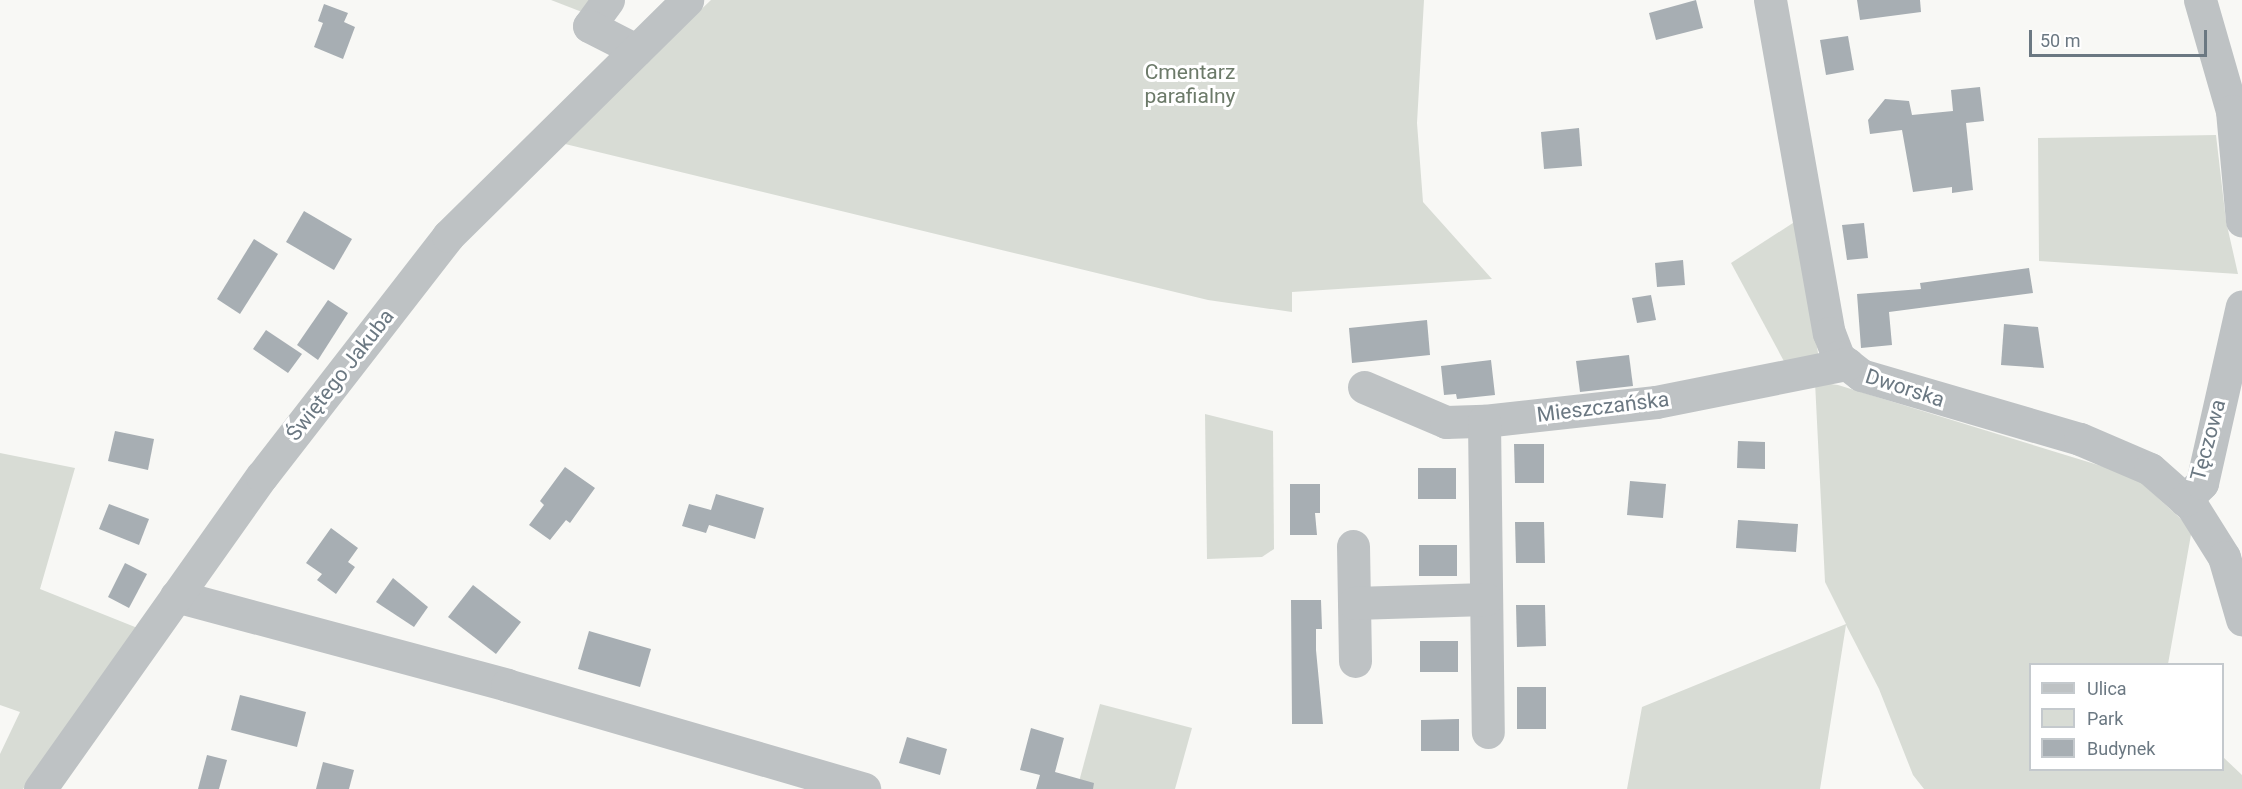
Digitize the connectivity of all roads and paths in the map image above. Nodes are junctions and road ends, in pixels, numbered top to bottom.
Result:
1 (608, 0) edge
2 (687, 0) edge
3 (1770, 0) edge
4 (2200, 0) edge
5 (636, 50) junction
6 (2242, 221) edge
7 (2242, 306) edge
8 (1847, 364) junction
9 (1364, 387) dead end
10 (1484, 421) junction
11 (2185, 500) junction
12 (1353, 546) dead end
13 (176, 596) junction
14 (1486, 599) junction
15 (1354, 603) junction
16 (2242, 619) edge
17 (1355, 661) dead end
18 (1488, 732) dead end
19 (40, 789) edge
20 (864, 789) edge

1 - 5 street
2 - 5 street, Świętego Jakuba
3 - 8 street, Dworska
4 - 6 street
5 - 13 street, Świętego Jakuba
7 - 11 street, Tęczowa
8 - 10 street, Mieszczańska
8 - 11 street, Dworska
9 - 10 street, Mieszczańska
10 - 14 street
11 - 16 street, Dworska
12 - 15 street
13 - 19 street, Świętego Jakuba
13 - 20 street
14 - 15 street
14 - 18 street
15 - 17 street

